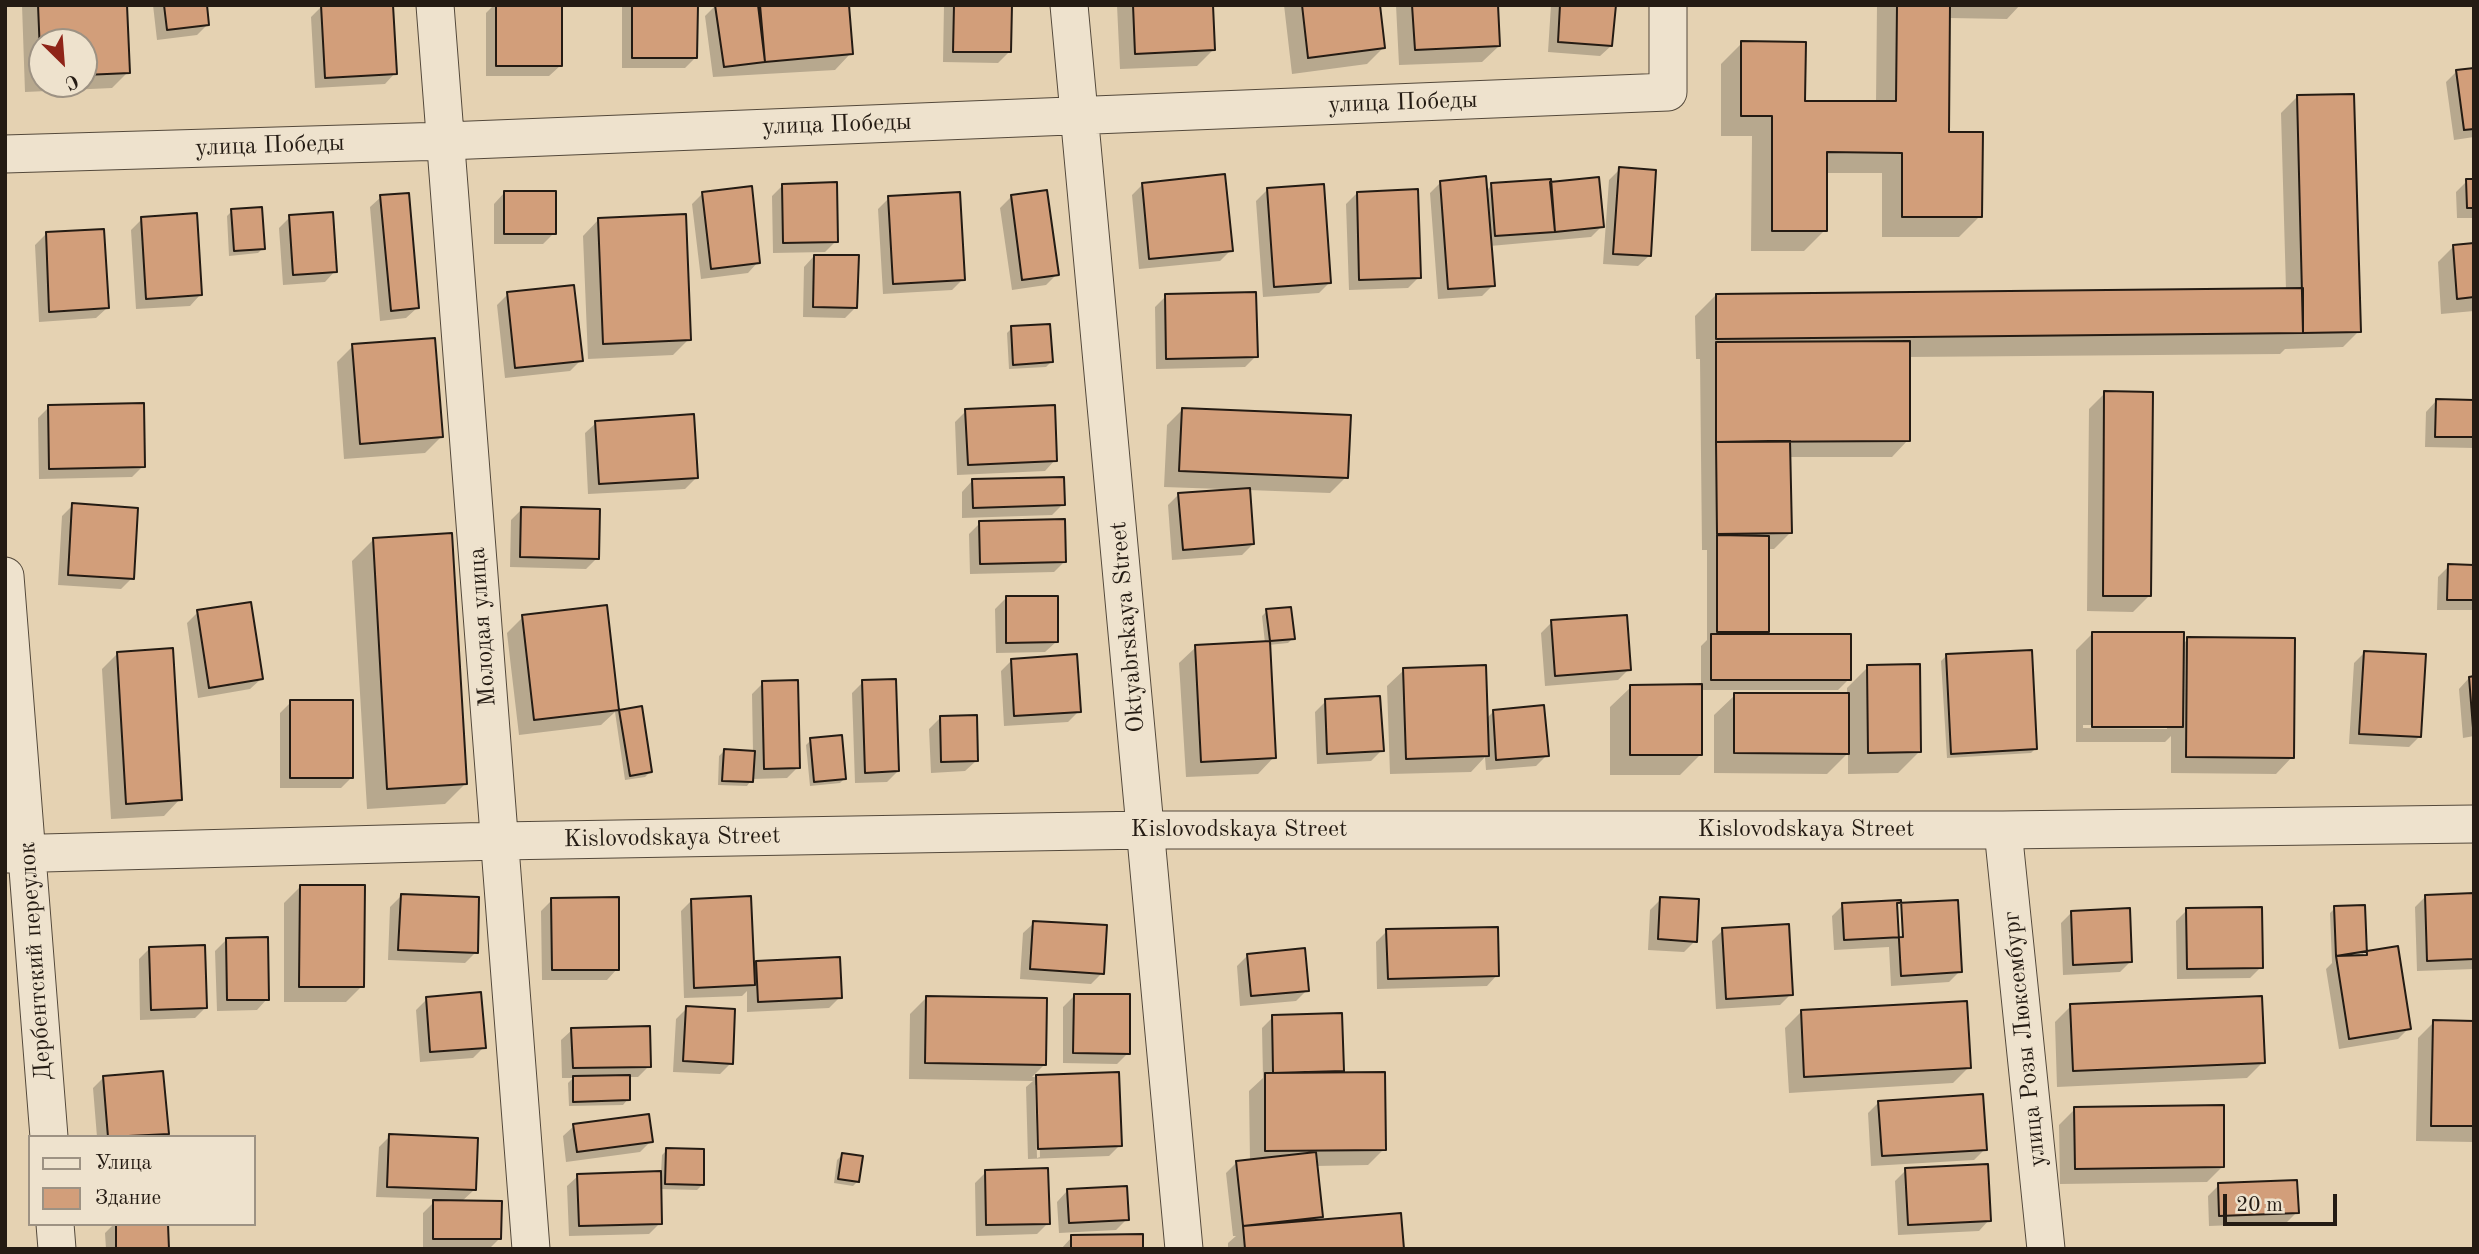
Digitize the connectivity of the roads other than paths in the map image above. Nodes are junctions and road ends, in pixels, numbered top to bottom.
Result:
1 (435, 5) edge
2 (1069, 5) edge
3 (1668, 5) edge
4 (1079, 116) junction
5 (446, 141) junction
6 (5, 154) edge
7 (5, 576) edge
8 (2474, 824) edge
9 (1147, 830) junction
10 (2003, 830) junction
11 (500, 841) junction
12 (17, 854) edge
13 (49, 1135) edge
14 (55, 1226) edge
15 (57, 1249) edge
16 (531, 1249) edge
17 (1184, 1249) edge
18 (2046, 1249) edge

1 - 5 street, Молодая улица
2 - 4 street, Oktyabrskaya Street
3 - 4 street, улица Победы
4 - 5 street, улица Победы
4 - 9 street, Oktyabrskaya Street
5 - 6 street, улица Победы
5 - 11 street, Молодая улица
7 - 12 street, Дербентский переулок
8 - 10 street, Kislovodskaya Street
9 - 10 street, Kislovodskaya Street
9 - 11 street, Kislovodskaya Street
9 - 17 street, Oktyabrskaya Street
10 - 18 street, улица Розы Люксембург
11 - 12 street, Kislovodskaya Street
11 - 16 street, Молодая улица
12 - 13 street, Дербентский переулок
14 - 15 street

